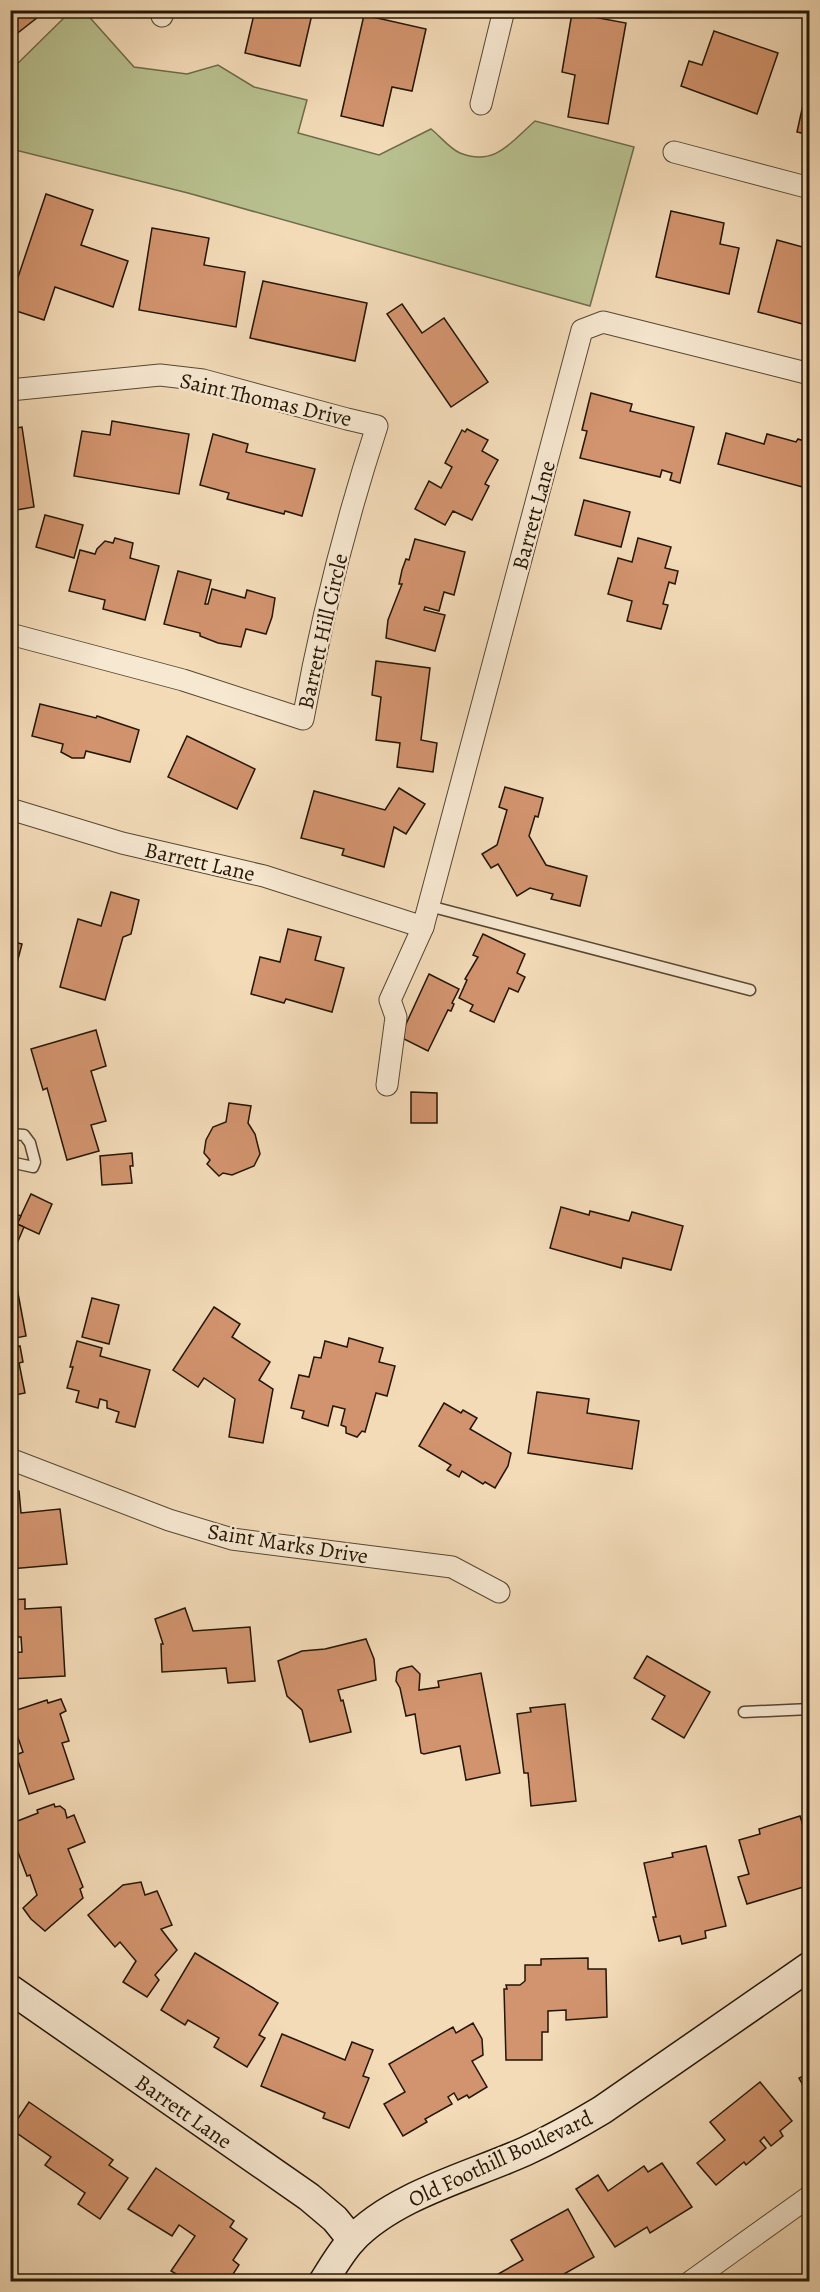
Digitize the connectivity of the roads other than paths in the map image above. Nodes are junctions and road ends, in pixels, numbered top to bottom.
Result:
1 (504, 10) edge
2 (481, 104) dead end
3 (674, 152) dead end
4 (810, 188) edge
5 (810, 374) edge
6 (10, 390) edge
7 (377, 426) joint
8 (10, 634) edge
9 (10, 809) edge
10 (426, 917) junction
11 (750, 990) dead end
12 (387, 1085) dead end
13 (10, 1134) edge
14 (10, 1162) edge
15 (10, 1459) edge
16 (499, 1592) dead end
17 (810, 1709) edge
18 (744, 1712) dead end
19 (810, 1966) edge
20 (10, 1989) edge
21 (810, 2196) edge
22 (352, 2240) junction
23 (323, 2282) edge
24 (690, 2282) edge

1 - 2 street
3 - 4 street
5 - 10 street, Barrett Lane
6 - 7 street, Saint Thomas Drive
7 - 8 street, Barrett Hill Circle
9 - 10 street, Barrett Lane
10 - 11 lane
10 - 12 street, Barrett Lane
13 - 14 lane
15 - 16 street, Saint Marks Drive
17 - 18 lane
19 - 22 street, Old Foothill Boulevard
20 - 22 street, Barrett Lane
21 - 24 street
22 - 23 street, Old Foothill Boulevard

